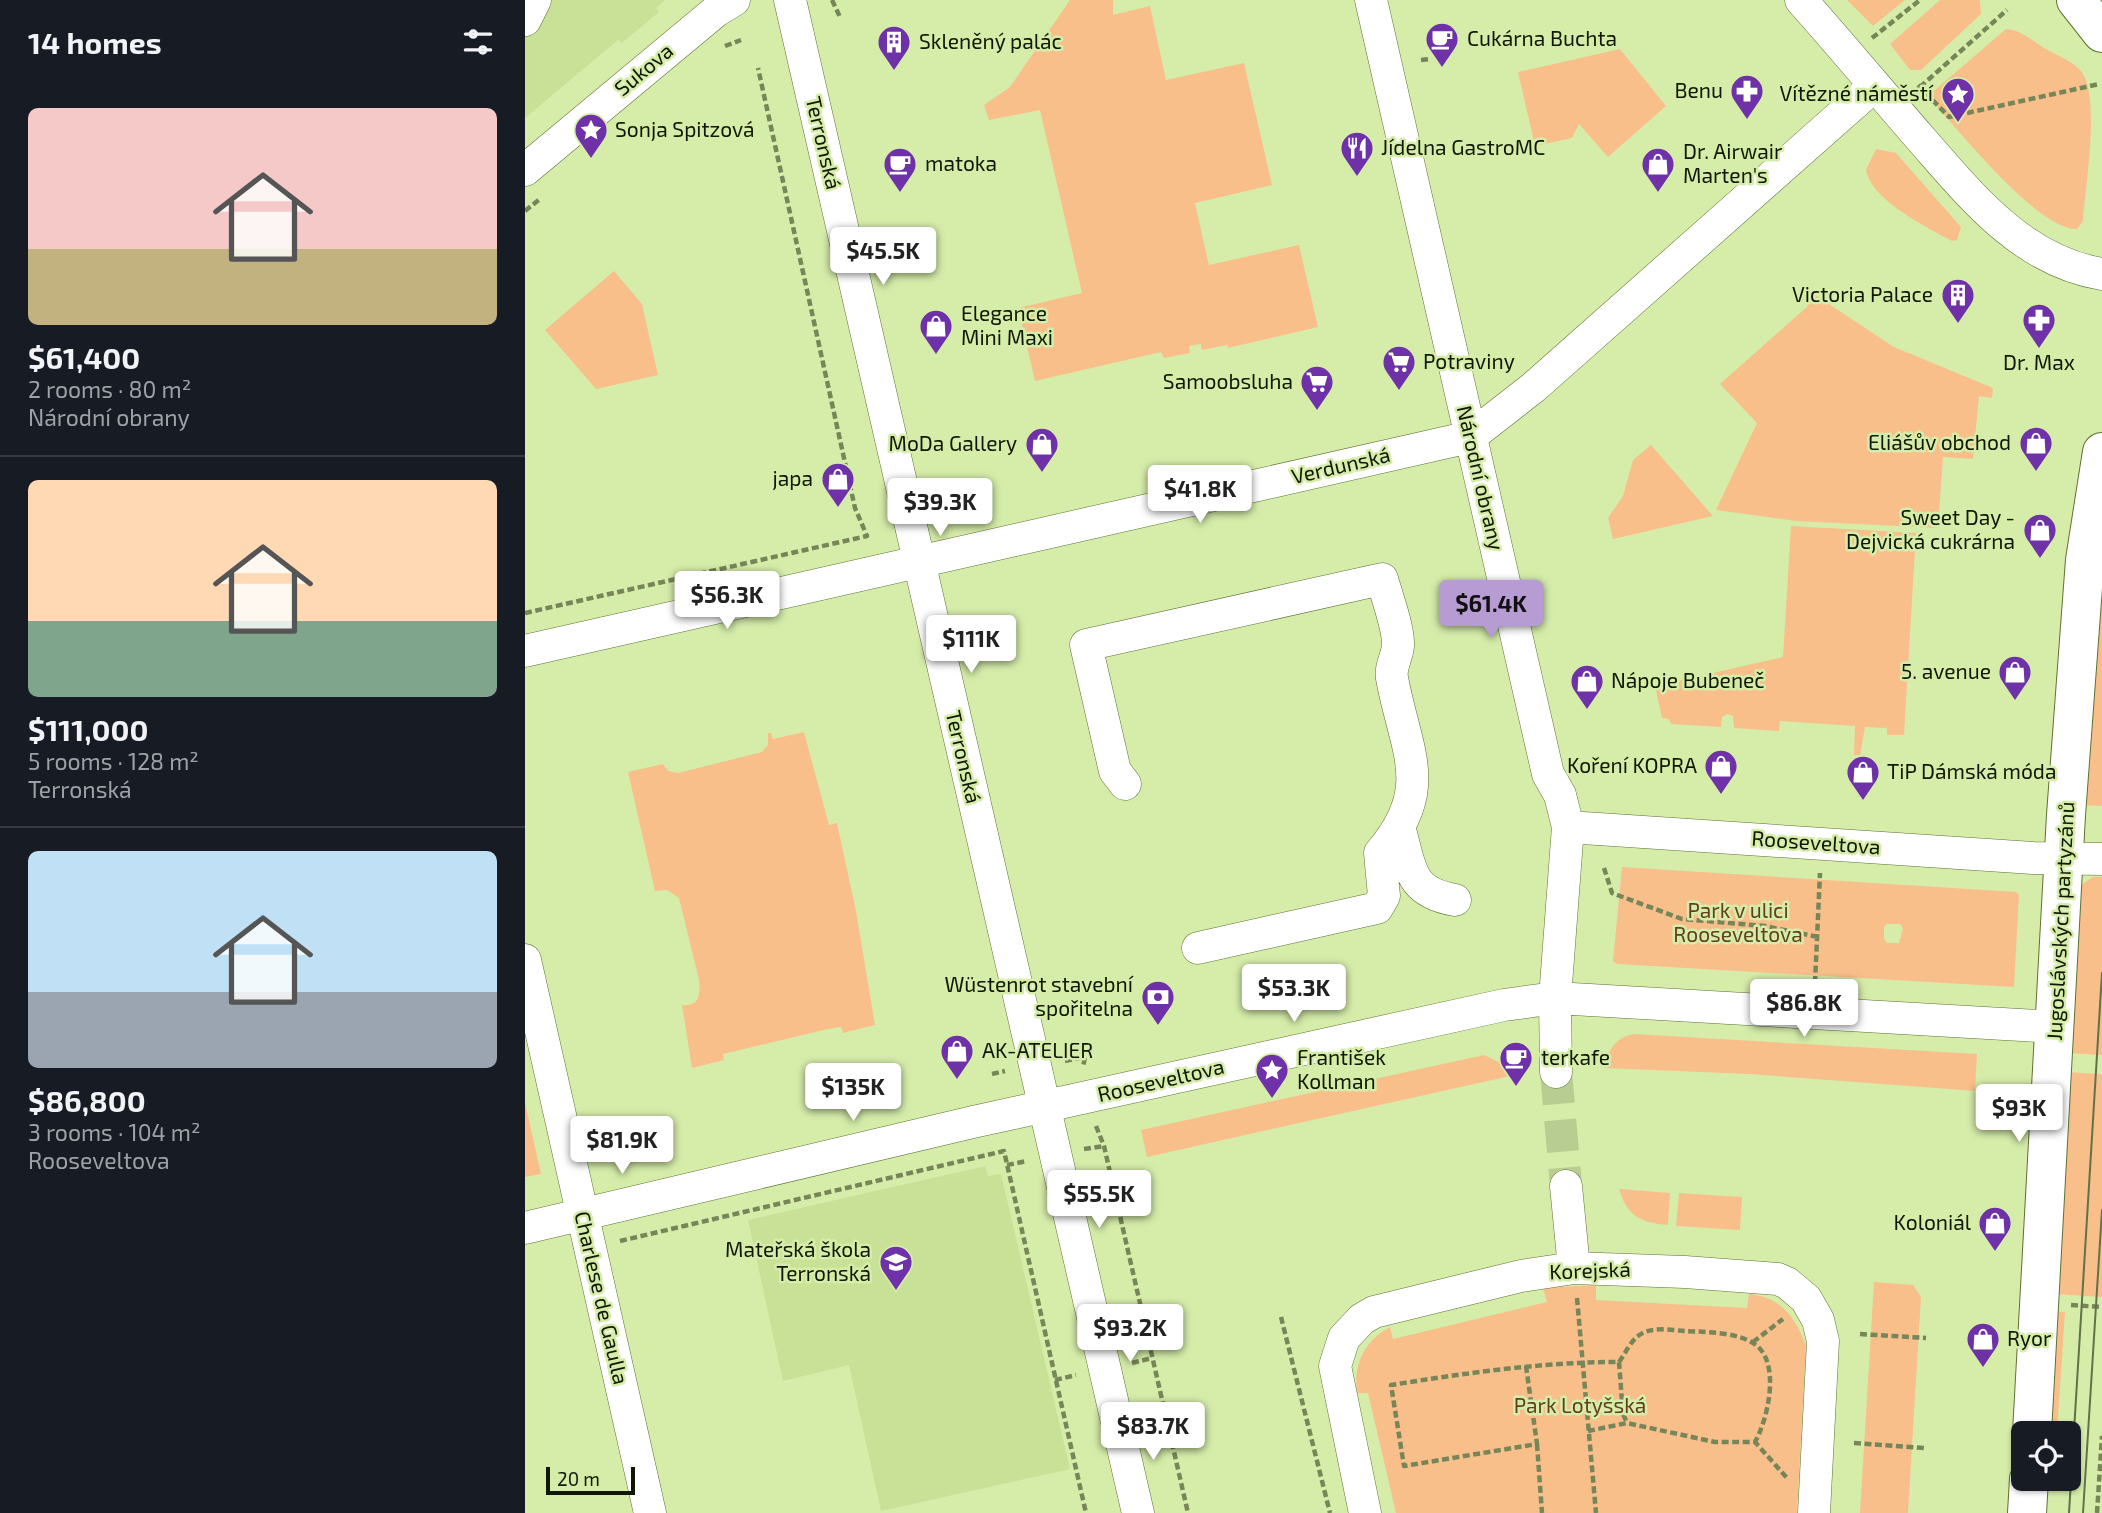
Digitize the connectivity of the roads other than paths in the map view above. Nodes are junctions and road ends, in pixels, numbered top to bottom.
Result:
1 (535, 0) edge
2 (734, 0) edge
3 (790, 0) edge
4 (1371, 0) edge
5 (1801, 0) edge
6 (2076, 0) edge
7 (2087, 0) edge
8 (2102, 6) edge
9 (525, 20) edge
10 (2102, 33) edge
11 (1874, 86) junction
12 (525, 170) edge
13 (2102, 274) edge
14 (1470, 438) junction
15 (2102, 452) edge
16 (919, 563) junction
17 (525, 651) edge
18 (1125, 784) dead end
19 (1568, 827) junction
20 (1400, 830) junction
21 (2063, 857) junction
22 (2102, 859) edge
23 (1455, 900) dead end
24 (1198, 948) dead end
25 (525, 960) edge
26 (1555, 998) junction
27 (2056, 1027) junction
28 (1556, 1072) tunnel mouth
29 (1043, 1107) junction
30 (1566, 1186) tunnel mouth
31 (583, 1214) junction
32 (525, 1228) edge
33 (1574, 1268) junction
34 (2033, 1421) edge
35 (2028, 1491) edge
36 (650, 1513) edge
37 (1138, 1513) edge
38 (1365, 1513) edge
39 (1814, 1513) edge
40 (2027, 1513) edge

1 - 9 street
2 - 12 street, Sukova
3 - 16 street, Terronská
4 - 14 street, Národní obrany
5 - 11 street
6 - 10 main road
7 - 8 main road
11 - 13 street
11 - 14 street, Verdunská
14 - 16 street, Verdunská
14 - 19 street, Národní obrany
15 - 21 main road, Jugoslávských partyzánů
16 - 17 street, Verdunská
16 - 29 street, Terronská
18 - 20 street
19 - 21 street, Rooseveltova
19 - 26 street, Národní obrany
20 - 23 street
20 - 24 street
21 - 22 street, Rooseveltova
21 - 27 main road, Jugoslávských partyzánů
25 - 31 street, Charlese de Gaulla
26 - 27 street, Rooseveltova
26 - 28 street, Národní obrany
26 - 29 street, Rooseveltova
27 - 34 main road, Jugoslávských partyzánů
29 - 31 street, Rooseveltova
29 - 37 street, Terronská
30 - 33 street
31 - 32 street, Rooseveltova
31 - 36 street, Charlese de Gaulla
33 - 38 street, Korejská
33 - 39 street, Korejská
35 - 40 main road

